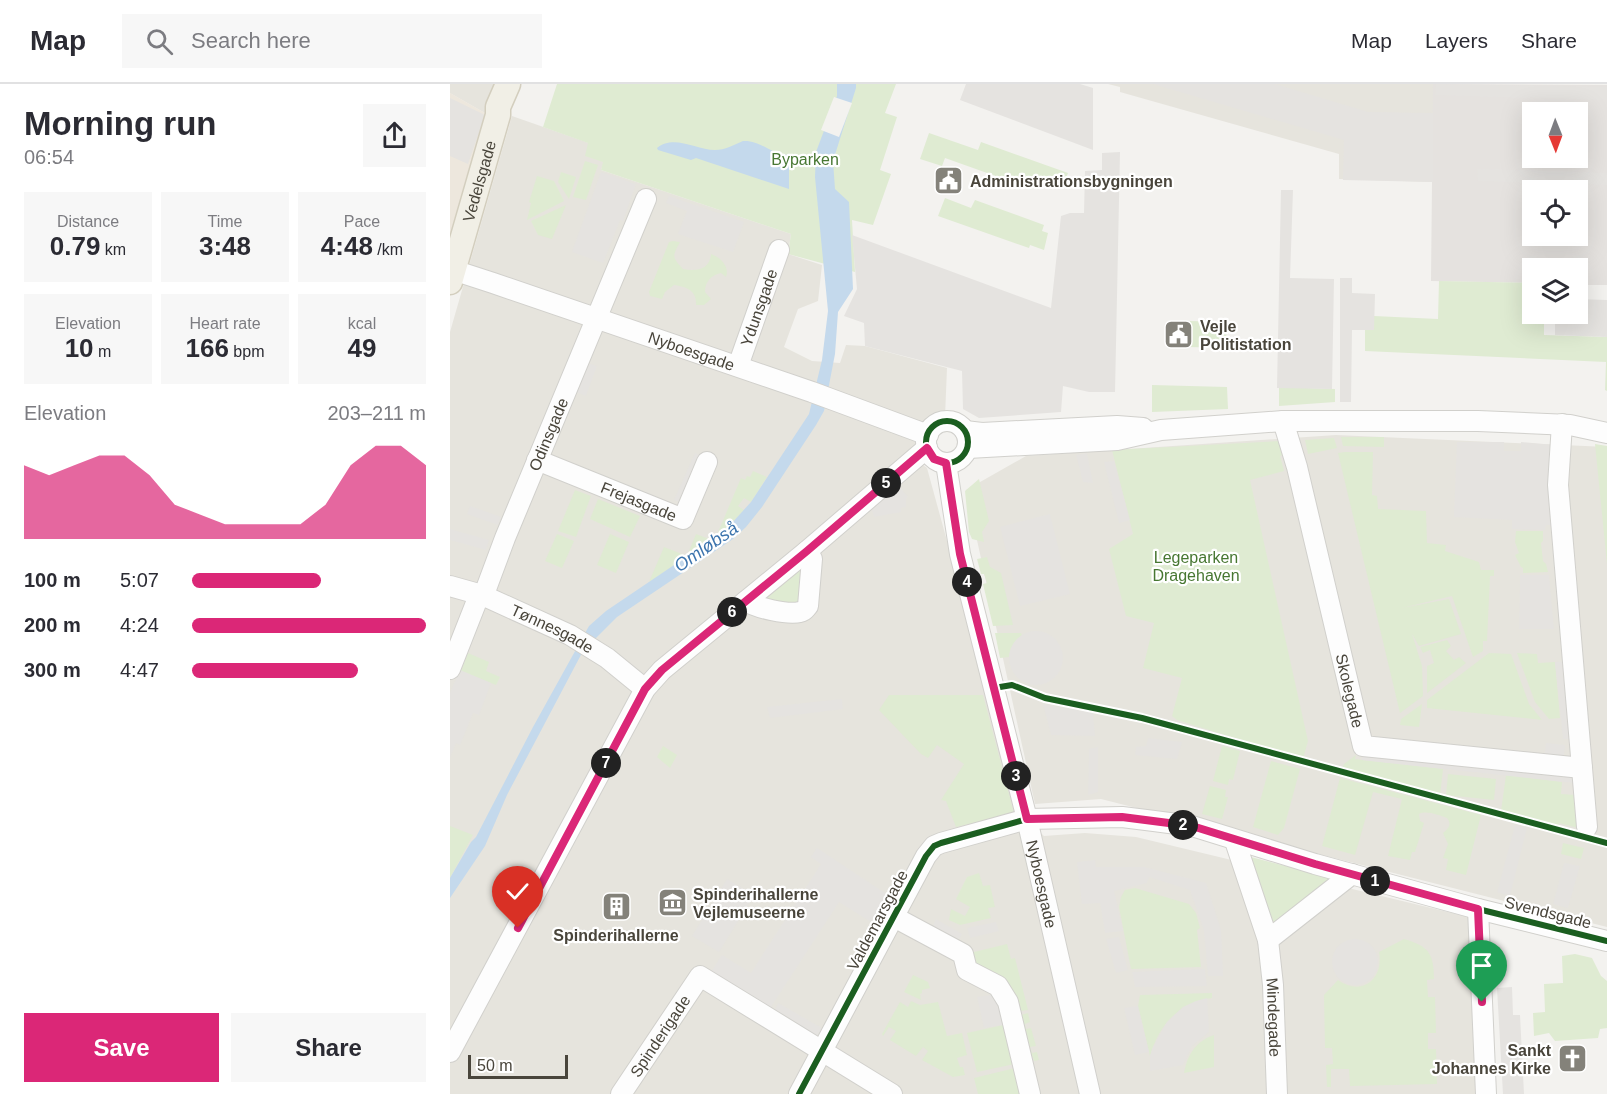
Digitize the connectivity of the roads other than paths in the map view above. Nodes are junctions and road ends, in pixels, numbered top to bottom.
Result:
1 (508, 84) edge
2 (520, 84) edge
3 (498, 115) junction
4 (646, 199) dead end
5 (779, 250) dead end
6 (451, 274) edge
7 (597, 318) junction
8 (738, 366) junction
9 (1282, 421) junction
10 (1607, 421) edge
11 (1566, 424) junction
12 (1607, 433) edge
13 (966, 440) junction
14 (927, 442) junction
15 (537, 460) junction
16 (707, 462) dead end
17 (946, 463) junction
18 (807, 551) junction
19 (450, 586) edge
20 (482, 595) junction
21 (746, 601) junction
22 (450, 669) edge
23 (645, 689) junction
24 (1581, 768) junction
25 (1027, 819) junction
26 (1587, 827) dead end
27 (1235, 841) junction
28 (1352, 874) junction
29 (1478, 909) junction
30 (894, 917) junction
31 (1268, 940) junction
32 (1607, 941) edge
33 (822, 1051) junction
34 (450, 1052) edge
35 (621, 1094) edge
36 (799, 1094) edge
37 (892, 1094) edge
38 (1030, 1094) edge
39 (1090, 1094) edge
40 (1277, 1094) edge
41 (1486, 1094) edge

1 - 3 main road, Vedelsgade
2 - 3 main road, Vedelsgade
3 - 6 main road, Vedelsgade
4 - 7 street, Odinsgade
5 - 8 street, Ydunsgade
6 - 7 street, Nyboesgade
7 - 8 street, Nyboesgade
7 - 15 street, Odinsgade
8 - 14 street, Nyboesgade
9 - 11 street
9 - 13 street
9 - 24 street, Skolegade
10 - 11 street
11 - 12 street
11 - 24 street
13 - 14 street
13 - 17 street
14 - 17 street
14 - 18 street
15 - 16 street, Frejasgade
15 - 20 street, Odinsgade
17 - 25 street, Nyboesgade
18 - 21 street
18 - 21 street
19 - 20 street, Tønnesgade
20 - 22 street, Odinsgade
20 - 23 street, Tønnesgade
21 - 23 street
23 - 34 street
24 - 26 street
25 - 27 street, Svendsgade
25 - 30 street, Valdemarsgade
25 - 39 street, Nyboesgade
27 - 28 street, Svendsgade
27 - 31 street, Mindegade
28 - 29 street, Svendsgade
28 - 31 street
29 - 32 street, Svendsgade
29 - 41 street
30 - 33 street, Valdemarsgade
30 - 38 street, Valdemarsgade
31 - 40 street, Mindegade
33 - 35 street, Spinderigade
33 - 36 street, Valdemarsgade
33 - 37 street

